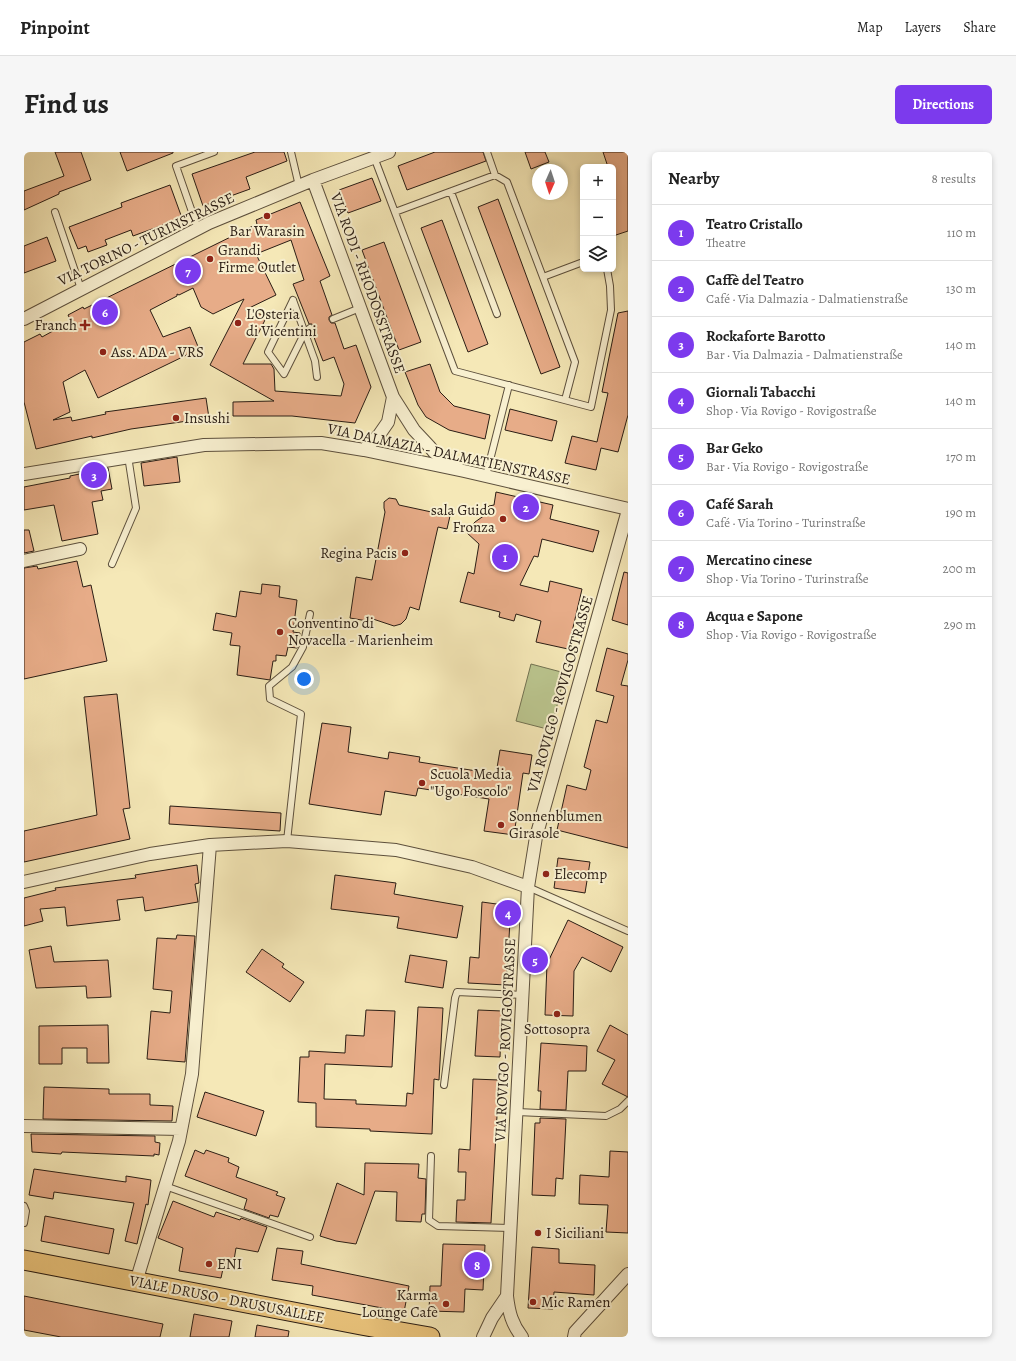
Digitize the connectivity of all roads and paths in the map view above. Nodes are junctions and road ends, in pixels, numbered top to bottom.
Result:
1 (214, 152) edge
2 (291, 152) edge
3 (389, 152) edge
4 (487, 152) edge
5 (374, 157) junction
6 (495, 175) junction
7 (313, 180) junction
8 (299, 186) junction
9 (451, 192) junction
10 (55, 212) dead end
11 (395, 212) junction
12 (198, 229) junction
13 (580, 263) edge
14 (608, 272) edge
15 (543, 277) junction
16 (81, 290) junction
17 (360, 308) junction
18 (497, 314) dead end
19 (24, 319) edge
20 (333, 319) dead end
21 (307, 330) junction
22 (317, 378) dead end
23 (509, 385) junction
24 (393, 396) junction
25 (565, 400) junction
26 (364, 450) junction
27 (128, 456) junction
28 (464, 471) junction
29 (24, 474) edge
30 (486, 476) junction
31 (628, 509) edge
32 (80, 549) dead end
33 (24, 561) edge
34 (112, 564) dead end
35 (310, 614) dead end
36 (288, 841) junction
37 (210, 845) junction
38 (24, 882) edge
39 (528, 888) junction
40 (628, 931) edge
41 (523, 996) junction
42 (444, 1085) dead end
43 (628, 1101) edge
44 (517, 1112) junction
45 (24, 1126) edge
46 (182, 1129) junction
47 (431, 1156) dead end
48 (166, 1186) junction
49 (24, 1206) edge
50 (24, 1223) edge
51 (511, 1228) junction
52 (310, 1237) dead end
53 (24, 1260) edge
54 (628, 1274) edge
55 (136, 1282) junction
56 (507, 1296) junction
57 (430, 1337) edge
58 (483, 1337) edge
59 (522, 1337) edge
60 (574, 1337) edge

1 - 12 lane
2 - 8 lane
3 - 5 street, VIA TORINO - TURINSTRASSE
4 - 6 lane
5 - 7 street, VIA TORINO - TURINSTRASSE
5 - 11 lane
6 - 9 lane
6 - 15 lane
7 - 8 street, VIA TORINO - TURINSTRASSE
7 - 17 street, VIA RODI - RHODOSSTRASSE
8 - 12 street, VIA TORINO - TURINSTRASSE
9 - 11 lane
9 - 18 lane
10 - 16 lane
11 - 23 lane
12 - 16 street, VIA TORINO - TURINSTRASSE
13 - 15 lane
14 - 25 lane
15 - 25 lane
16 - 19 street, VIA TORINO - TURINSTRASSE
17 - 20 lane
17 - 24 street, VIA RODI - RHODOSSTRASSE
21 - 21 lane
21 - 22 lane
23 - 25 lane
23 - 30 lane
24 - 26 street, VIA RODI - RHODOSSTRASSE
24 - 28 street, VIA RODI - RHODOSSTRASSE
26 - 27 street, VIA DALMAZIA - DALMATIENSTRASSE
26 - 28 street, VIA DALMAZIA - DALMATIENSTRASSE
27 - 29 street, VIA DALMAZIA - DALMATIENSTRASSE
27 - 34 lane
28 - 30 street, VIA DALMAZIA - DALMATIENSTRASSE
30 - 31 street, VIA DALMAZIA - DALMATIENSTRASSE
31 - 39 street, VIA ROVIGO - ROVIGOSTRASSE
32 - 33 street
35 - 36 lane
36 - 37 street
36 - 39 street
37 - 38 street
37 - 46 street
39 - 40 lane
39 - 41 street, VIA ROVIGO - ROVIGOSTRASSE
41 - 42 lane
41 - 44 street, VIA ROVIGO - ROVIGOSTRASSE
43 - 44 lane
44 - 51 street, VIA ROVIGO - ROVIGOSTRASSE
45 - 46 street
46 - 48 street
47 - 51 lane
48 - 52 lane
48 - 55 street
49 - 50 lane
51 - 56 street, VIA ROVIGO - ROVIGOSTRASSE
53 - 55 main road, VIALE DRUSO - DRUSUSALLEE
54 - 60 street
55 - 57 main road, VIALE DRUSO - DRUSUSALLEE
56 - 58 street
56 - 59 street, VIA ROVIGO - ROVIGOSTRASSE

